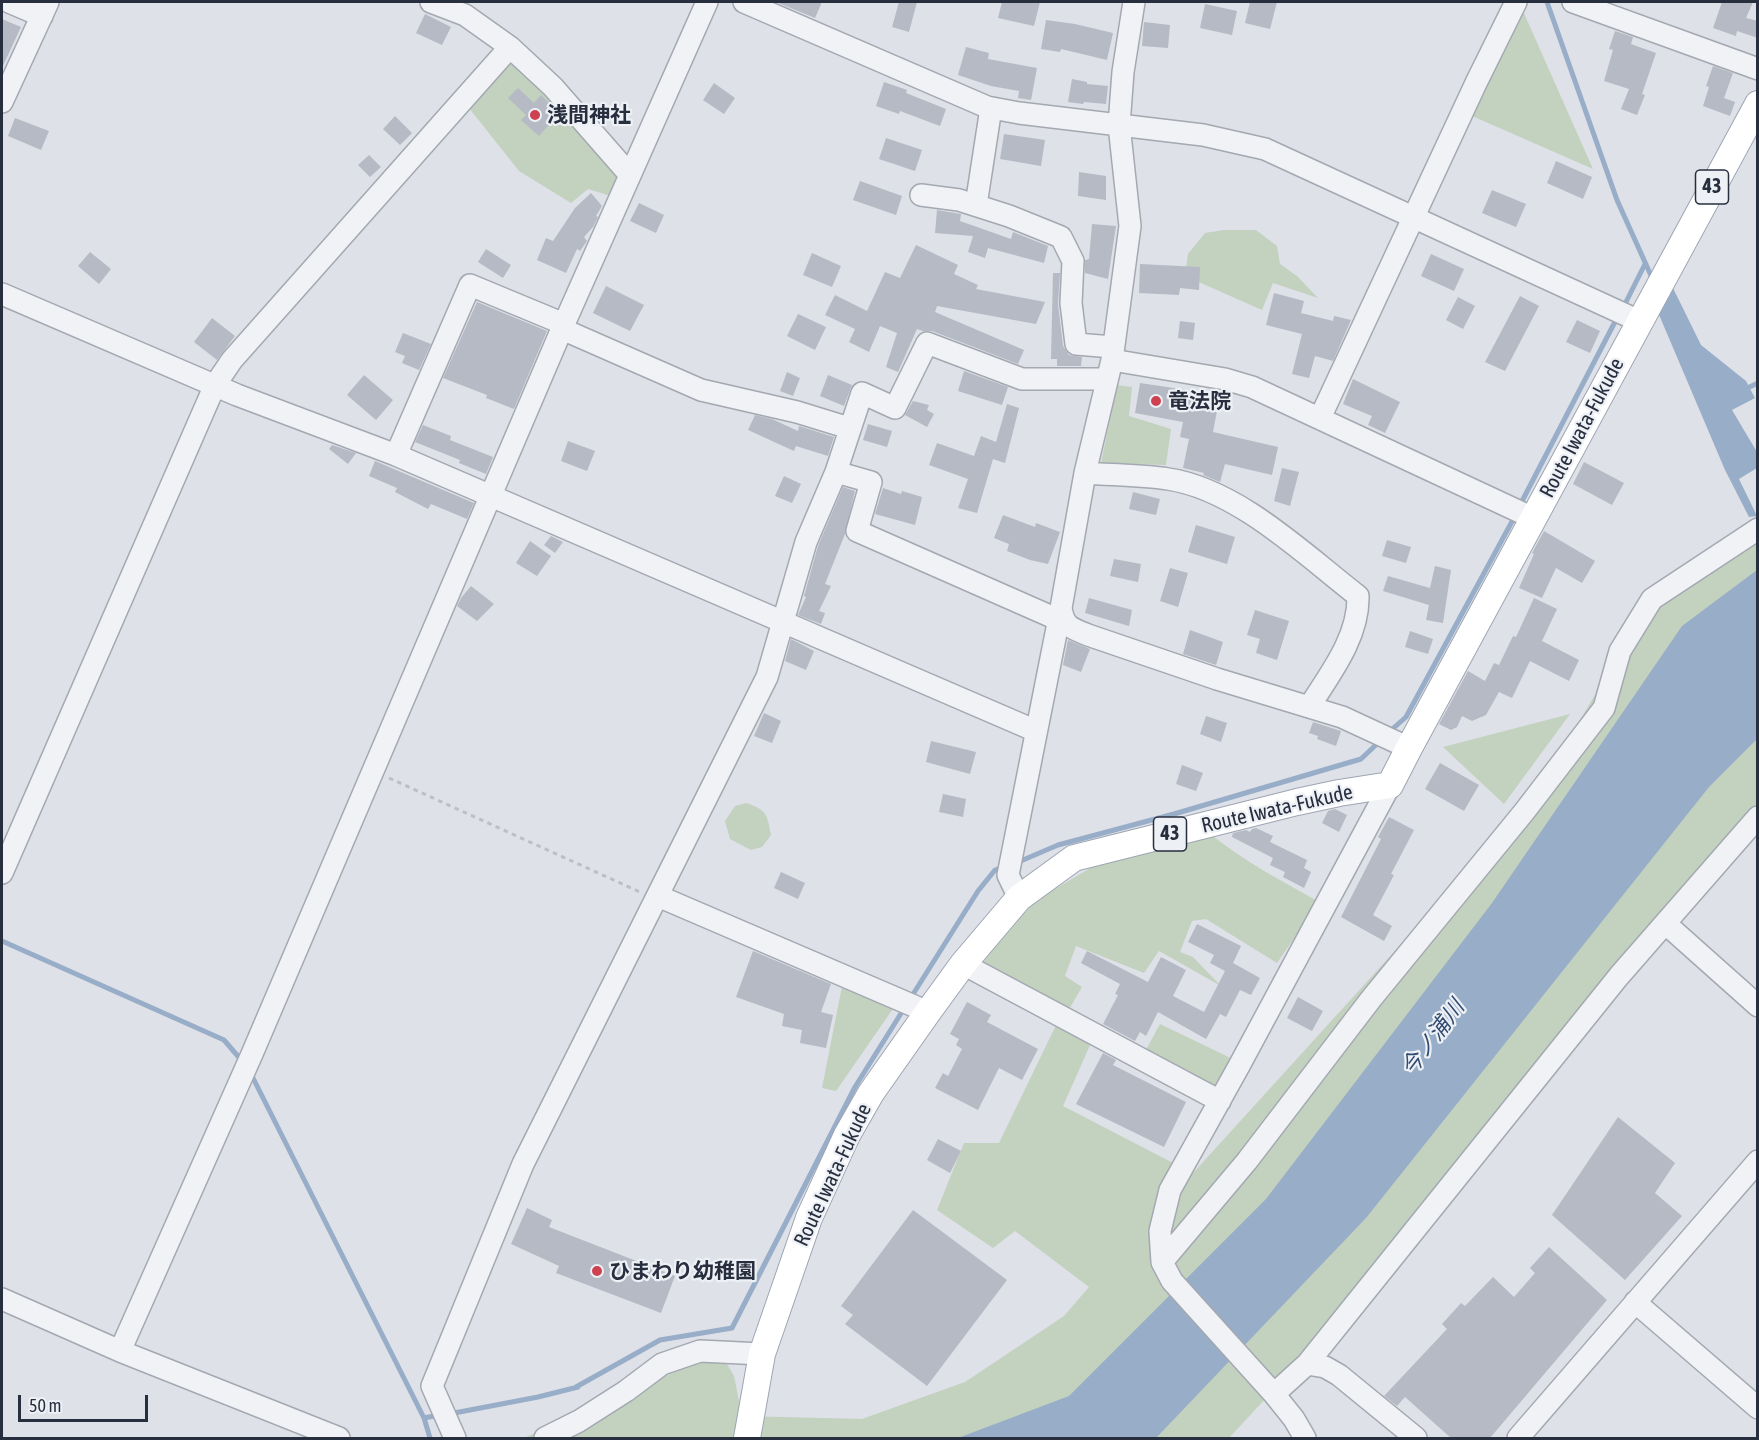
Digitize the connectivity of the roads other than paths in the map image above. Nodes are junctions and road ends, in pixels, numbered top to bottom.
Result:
1 (9, 2) edge
2 (431, 2) edge
3 (707, 2) edge
4 (744, 2) edge
5 (1134, 2) edge
6 (1516, 2) edge
7 (1573, 2) edge
8 (45, 9) edge
9 (510, 47) junction
10 (1758, 69) edge
11 (2, 102) edge
12 (1758, 104) edge
13 (991, 108) junction
14 (1119, 125) junction
15 (630, 175) junction
16 (921, 195) dead end
17 (976, 205) junction
18 (1414, 218) junction
19 (2, 294) edge
20 (1639, 321) junction
21 (563, 326) junction
22 (1111, 362) junction
23 (215, 385) junction
24 (1320, 418) junction
25 (849, 428) junction
26 (396, 455) junction
27 (836, 472) junction
28 (1085, 473) junction
29 (492, 496) junction
30 (1533, 518) junction
31 (1758, 529) edge
32 (1060, 614) junction
33 (782, 622) junction
34 (1309, 707) junction
35 (1036, 731) junction
36 (1409, 748) junction
37 (1390, 785) junction
38 (1758, 817) edge
39 (2, 873) edge
40 (657, 898) junction
41 (1019, 898) junction
42 (1666, 924) junction
43 (963, 964) junction
44 (1758, 1006) edge
45 (927, 1012) junction
46 (1220, 1101) junction
47 (1758, 1161) edge
48 (1167, 1271) junction
49 (2, 1299) edge
50 (1635, 1302) junction
51 (120, 1351) junction
52 (762, 1354) junction
53 (1307, 1364) junction
54 (1274, 1394) junction
55 (1758, 1408) edge
56 (339, 1438) edge
57 (455, 1438) edge
58 (545, 1438) edge
59 (747, 1438) edge
60 (1305, 1438) edge
61 (1416, 1438) edge
62 (1518, 1438) edge

1 - 8 street
2 - 9 street
3 - 15 street
4 - 13 street
5 - 14 street
6 - 18 street
7 - 10 street
8 - 11 street
9 - 15 street
9 - 23 street
12 - 20 main road, Route Iwata-Fukude / 43
13 - 14 street
13 - 17 street
14 - 18 street
14 - 22 street
15 - 21 street
16 - 17 street
17 - 22 street
18 - 20 street
18 - 24 street
19 - 23 street
20 - 30 main road, Route Iwata-Fukude / 43
21 - 25 street
21 - 26 street
21 - 29 street
22 - 24 street
22 - 25 street
22 - 28 street
23 - 26 street
23 - 39 street
24 - 30 street
25 - 27 street
26 - 29 street
27 - 32 street
27 - 33 street
28 - 32 street
28 - 34 street
29 - 33 street
29 - 51 street
30 - 36 main road, Route Iwata-Fukude / 43
31 - 48 street
32 - 34 street
32 - 35 street
33 - 35 street
33 - 40 street
34 - 36 street
35 - 41 street
36 - 37 main road, Route Iwata-Fukude / 43
37 - 41 main road, Route Iwata-Fukude / 43
37 - 46 street
38 - 42 street
40 - 45 street
40 - 57 street
41 - 43 main road, Route Iwata-Fukude / 43
42 - 44 street
42 - 53 street
43 - 45 main road, Route Iwata-Fukude / 43
43 - 46 street
45 - 52 main road, Route Iwata-Fukude / 43
46 - 48 street
47 - 50 street
48 - 54 street
49 - 51 street
50 - 55 street
50 - 62 street
51 - 56 street
52 - 58 street
52 - 59 main road, Route Iwata-Fukude / 43
53 - 54 street
53 - 61 street
54 - 60 street

